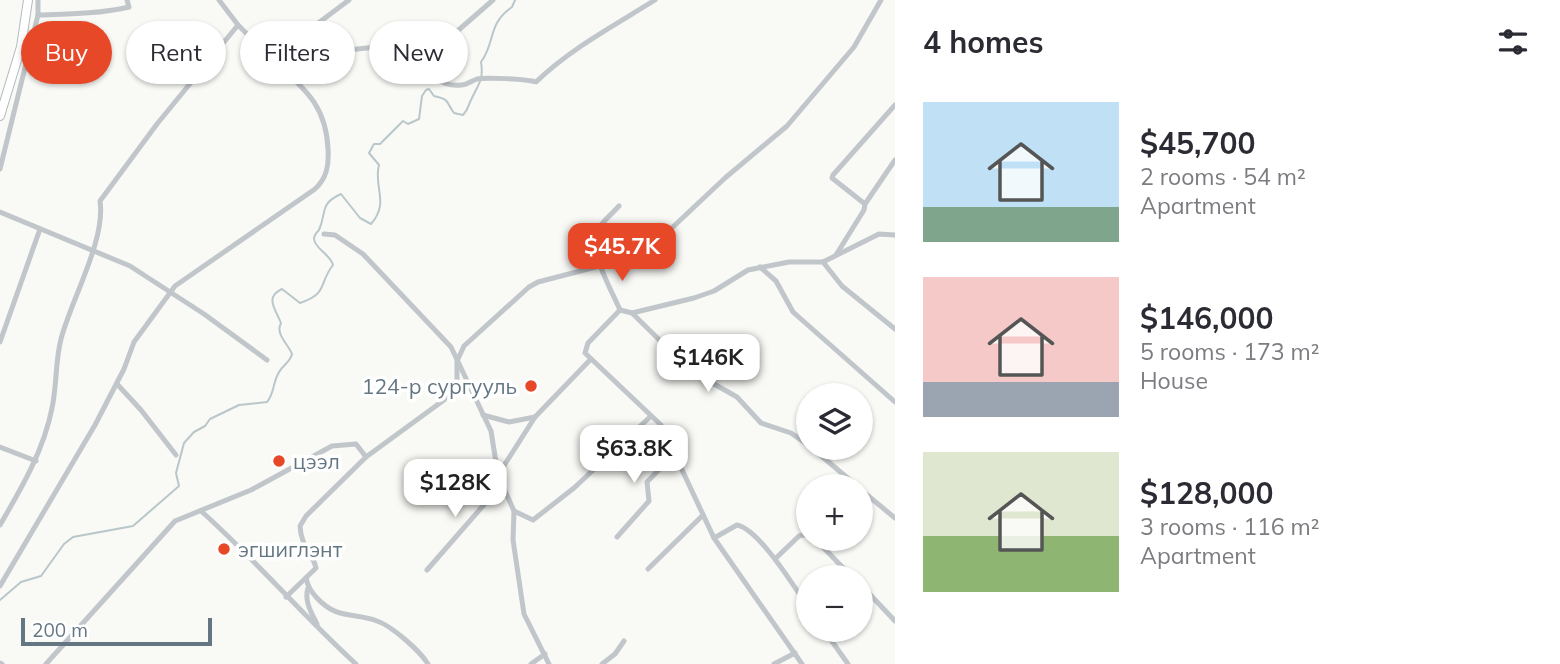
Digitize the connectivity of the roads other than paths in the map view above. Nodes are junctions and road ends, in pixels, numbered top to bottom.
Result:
1 (28, 0) edge
2 (38, 0) edge
3 (127, 0) edge
4 (219, 0) edge
5 (349, 0) edge
6 (493, 0) edge
7 (655, 0) edge
8 (881, 0) edge
9 (38, 15) junction
10 (321, 21) edge
11 (468, 22) edge
12 (238, 25) joint
13 (468, 82) edge
14 (296, 84) edge
15 (895, 104) edge
16 (0, 116) edge
17 (895, 160) edge
18 (0, 169) edge
19 (865, 204) junction
20 (619, 206) dead end
21 (0, 212) edge
22 (40, 229) junction
23 (324, 234) dead end
24 (895, 235) edge
25 (92, 251) junction
26 (836, 255) junction
27 (823, 262) junction
28 (600, 266) junction
29 (760, 267) junction
30 (172, 292) junction
31 (620, 310) junction
32 (632, 313) junction
33 (895, 329) edge
34 (0, 342) edge
35 (267, 360) dead end
36 (590, 360) junction
37 (457, 361) junction
38 (117, 384) junction
39 (895, 402) edge
40 (483, 415) junction
41 (651, 416) junction
42 (535, 417) junction
43 (796, 437) edge
44 (0, 447) edge
45 (675, 453) junction
46 (176, 455) dead end
47 (366, 457) junction
48 (826, 460) edge
49 (36, 461) junction
50 (842, 474) edge
51 (498, 475) junction
52 (502, 484) junction
53 (873, 500) edge
54 (201, 511) junction
55 (514, 511) junction
56 (703, 515) junction
57 (895, 518) edge
58 (0, 525) edge
59 (617, 537) dead end
60 (714, 538) junction
61 (796, 540) edge
62 (827, 551) edge
63 (775, 559) junction
64 (840, 565) edge
65 (648, 569) dead end
66 (427, 570) dead end
67 (306, 578) junction
68 (0, 586) edge
69 (308, 588) junction
70 (796, 590) edge
71 (286, 597) junction
72 (873, 598) edge
73 (895, 621) edge
74 (318, 627) junction
75 (624, 641) dead end
76 (832, 642) edge
77 (794, 653) junction
78 (545, 654) junction
79 (46, 664) edge
80 (356, 664) edge
81 (428, 664) edge
82 (531, 664) edge
83 (549, 664) edge
84 (602, 664) edge
85 (774, 664) edge
86 (802, 664) edge
87 (848, 664) edge

1 - 16 main road
2 - 9 street
3 - 9 street
4 - 12 street
5 - 10 street
6 - 11 street
7 - 13 street
8 - 28 street
9 - 18 street
12 - 25 street
14 - 30 street
15 - 19 street
17 - 19 street
19 - 26 street
20 - 28 street
21 - 22 street
22 - 25 street
22 - 34 street
23 - 37 street
24 - 26 street
25 - 30 street
25 - 49 street
26 - 27 street
27 - 29 street
27 - 33 street
28 - 31 street
28 - 37 street
29 - 32 street
29 - 39 street
30 - 35 street
30 - 38 street
31 - 32 street
31 - 36 street
32 - 43 street
36 - 41 street
36 - 42 street
37 - 40 street
37 - 47 street
38 - 46 street
38 - 68 street
40 - 42 street
40 - 51 street
41 - 45 street
41 - 55 street
42 - 51 street
44 - 49 street
45 - 56 street
45 - 59 street
47 - 54 street
47 - 67 street
48 - 50 street
49 - 58 street
51 - 52 street
52 - 55 street
52 - 66 street
53 - 57 street
54 - 71 street
54 - 79 street
55 - 78 street
56 - 60 street
56 - 65 street
60 - 63 street
60 - 77 street
61 - 63 street
62 - 64 street
63 - 70 street
67 - 69 street
67 - 71 street
69 - 74 street
69 - 81 street
71 - 74 street
72 - 73 street
74 - 80 street
75 - 84 street
76 - 87 street
77 - 85 street
77 - 86 street
78 - 82 street
78 - 83 street

